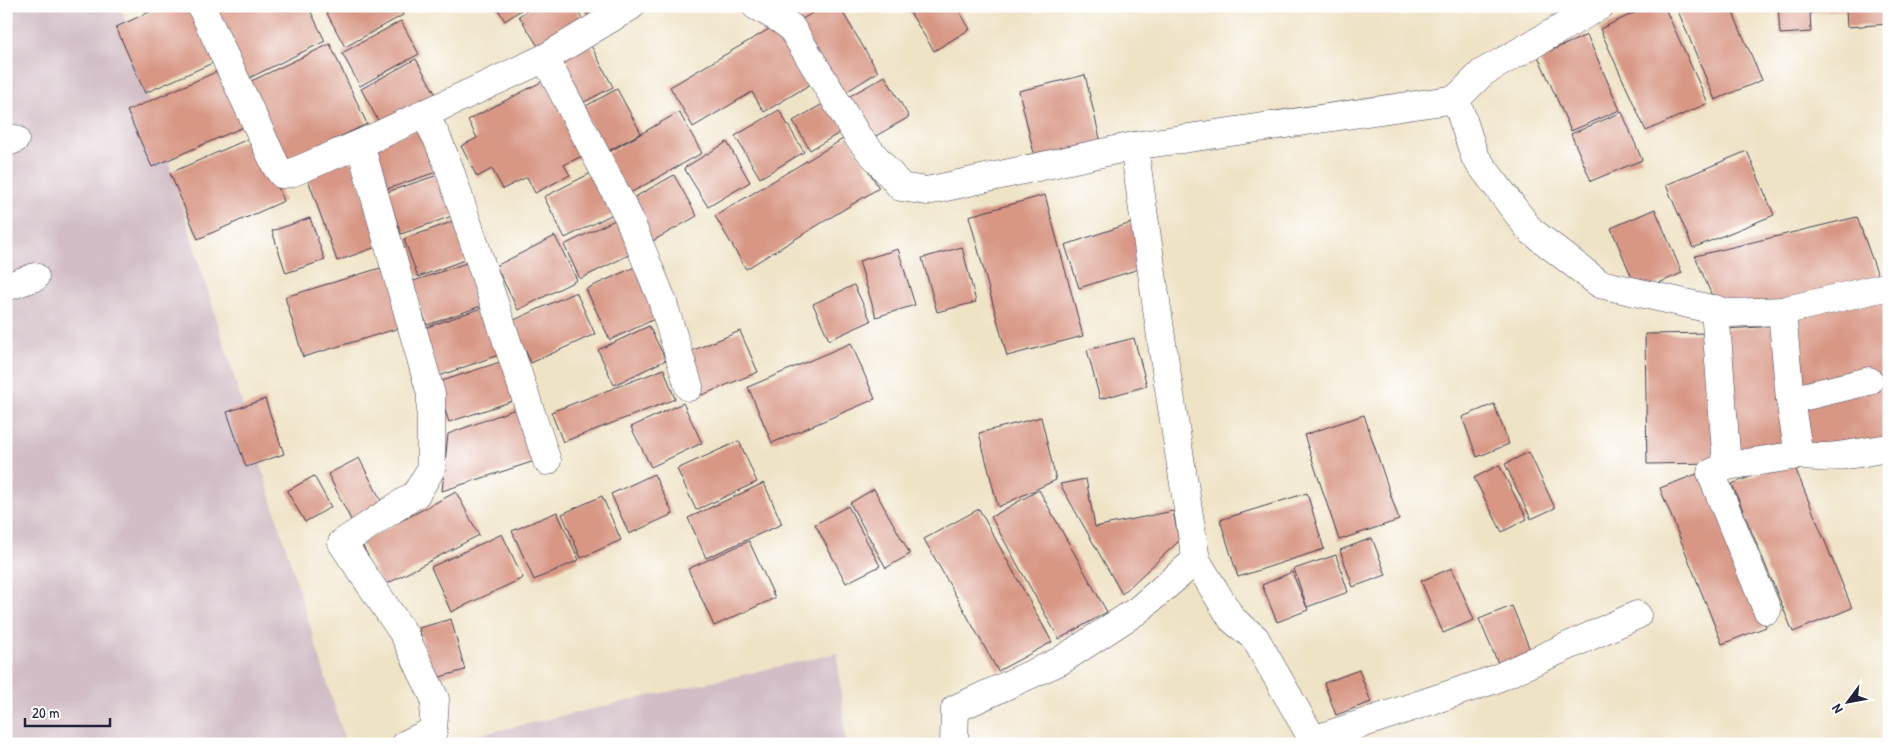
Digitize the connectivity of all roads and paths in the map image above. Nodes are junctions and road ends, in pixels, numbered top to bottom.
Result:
1 (201, 6) edge
2 (630, 6) edge
3 (756, 6) edge
4 (1600, 6) edge
5 (545, 58) junction
6 (1456, 99) junction
7 (424, 113) junction
8 (360, 144) junction
9 (1134, 146) junction
10 (36, 277) dead end
11 (1889, 286) edge
12 (6, 287) edge
13 (1715, 309) junction
14 (1782, 311) junction
15 (1869, 381) dead end
16 (688, 387) dead end
17 (1790, 400) junction
18 (1889, 448) edge
19 (1799, 456) junction
20 (547, 461) dead end
21 (1727, 466) junction
22 (1196, 560) junction
23 (1767, 610) dead end
24 (1637, 615) dead end
25 (1312, 742) edge
26 (406, 744) edge
27 (954, 744) edge

1 - 8 street
2 - 5 street
3 - 9 street
4 - 6 street
5 - 7 street
5 - 16 street
6 - 9 street
6 - 13 street
7 - 8 street
7 - 20 street
8 - 26 street
9 - 22 street
10 - 12 street
11 - 14 street
13 - 14 street
13 - 21 street
14 - 17 street
15 - 17 street
17 - 19 street
18 - 19 street
19 - 21 street
21 - 23 street
22 - 25 street
22 - 27 street
24 - 25 street

